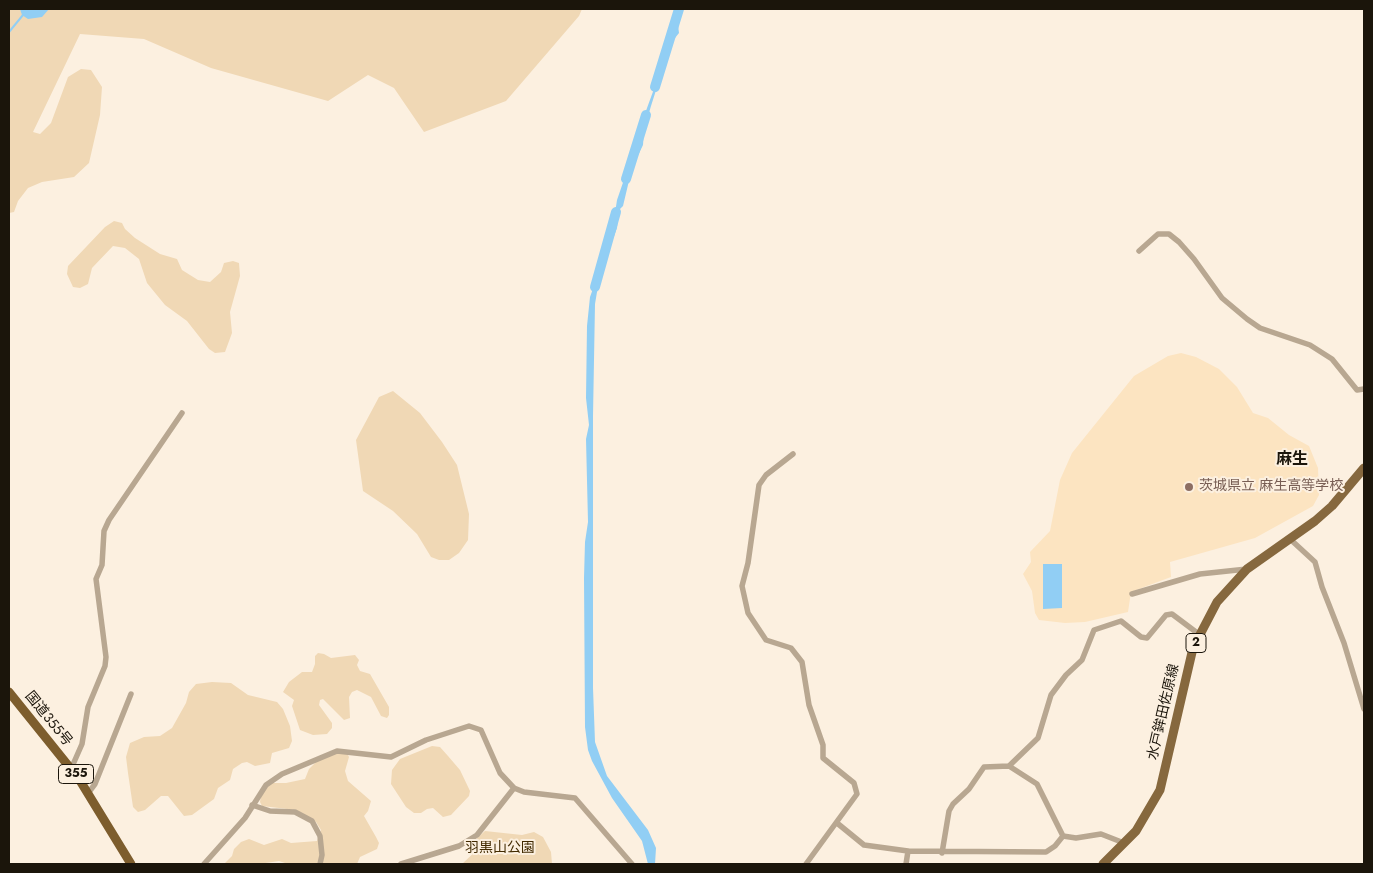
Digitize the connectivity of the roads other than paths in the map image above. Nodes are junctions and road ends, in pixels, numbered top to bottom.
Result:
1 (1139, 251) dead end
2 (1364, 388) edge
3 (182, 414) dead end
4 (793, 454) dead end
5 (1364, 468) edge
6 (1290, 539) junction
7 (1247, 569) junction
8 (1132, 594) dead end
9 (1200, 635) junction
10 (9, 692) edge
11 (131, 694) dead end
12 (1364, 709) edge
13 (1009, 766) junction
14 (72, 769) junction
15 (514, 788) junction
16 (89, 792) junction
17 (252, 805) junction
18 (836, 823) junction
19 (1063, 836) junction
20 (1124, 843) junction
21 (908, 851) junction
22 (942, 853) junction
23 (131, 864) edge
24 (204, 864) edge
25 (320, 864) edge
26 (400, 864) edge
27 (632, 864) edge
28 (806, 864) edge
29 (906, 864) edge
30 (1103, 864) edge

1 - 2 street
3 - 14 street
4 - 18 street
5 - 6 main road, 水戸鉾田佐原線 / 2
6 - 7 main road, 水戸鉾田佐原線 / 2
6 - 12 street
7 - 8 street
7 - 9 main road, 水戸鉾田佐原線 / 2
9 - 13 street
9 - 20 main road, 水戸鉾田佐原線 / 2
10 - 14 highway, 国道355号 / 355
11 - 16 street
13 - 19 street
13 - 22 street
14 - 16 highway, 国道355号 / 355
15 - 17 street
15 - 26 street
15 - 27 street
16 - 23 highway, 国道355号 / 355
17 - 24 street
17 - 25 street
18 - 21 street
18 - 28 street
19 - 20 street
19 - 22 street
20 - 30 main road, 水戸鉾田佐原線 / 2
21 - 22 street
21 - 29 street

